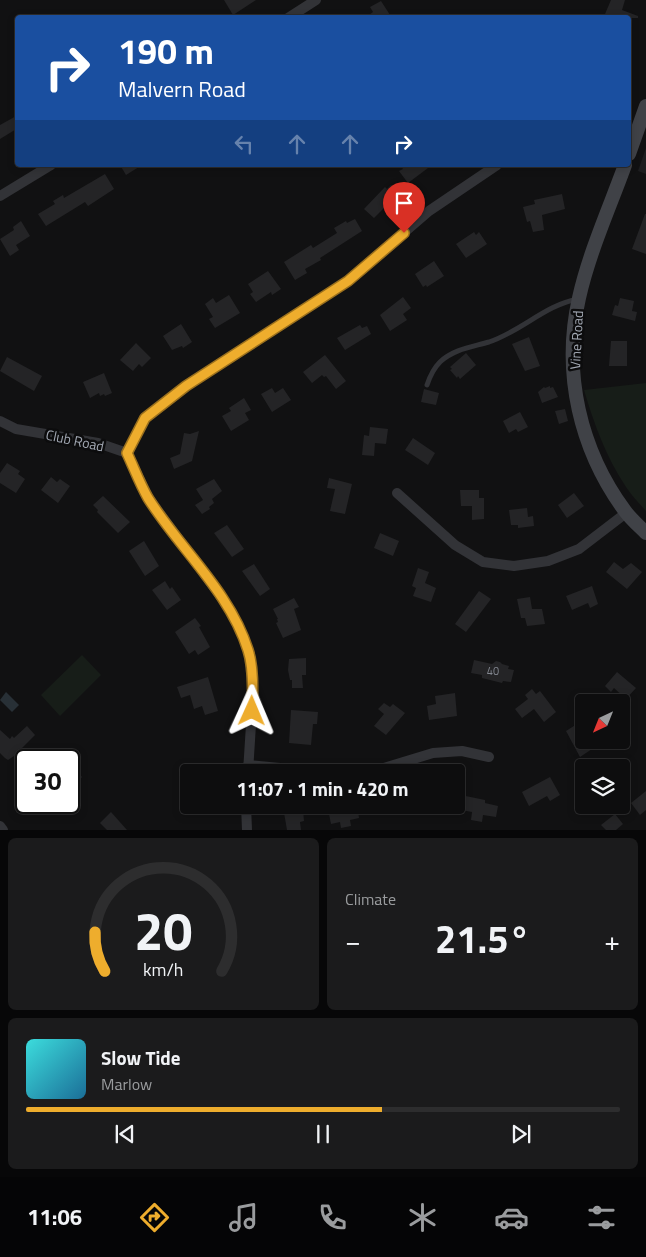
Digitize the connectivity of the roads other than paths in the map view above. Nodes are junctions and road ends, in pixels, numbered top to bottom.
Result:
1 (316, 0) edge
2 (293, 15) edge
3 (646, 106) edge
4 (631, 148) edge
5 (48, 167) edge
6 (494, 167) edge
7 (624, 167) edge
8 (0, 196) edge
9 (579, 298) junction
10 (427, 385) dead end
11 (0, 421) edge
12 (127, 453) junction
13 (397, 493) dead end
14 (626, 513) junction
15 (646, 533) edge
16 (489, 757) dead end
17 (248, 764) edge
18 (397, 764) edge
19 (246, 814) edge
20 (0, 826) edge
21 (3, 830) edge
22 (247, 830) edge

1 - 2 street
3 - 4 street
5 - 8 street
6 - 12 street
7 - 9 street, Vine Road
9 - 10 lane
9 - 14 street, Vine Road
11 - 12 street, Club Road
12 - 17 street
13 - 14 street
14 - 15 street, Vine Road
16 - 18 street
19 - 22 street
20 - 21 street

